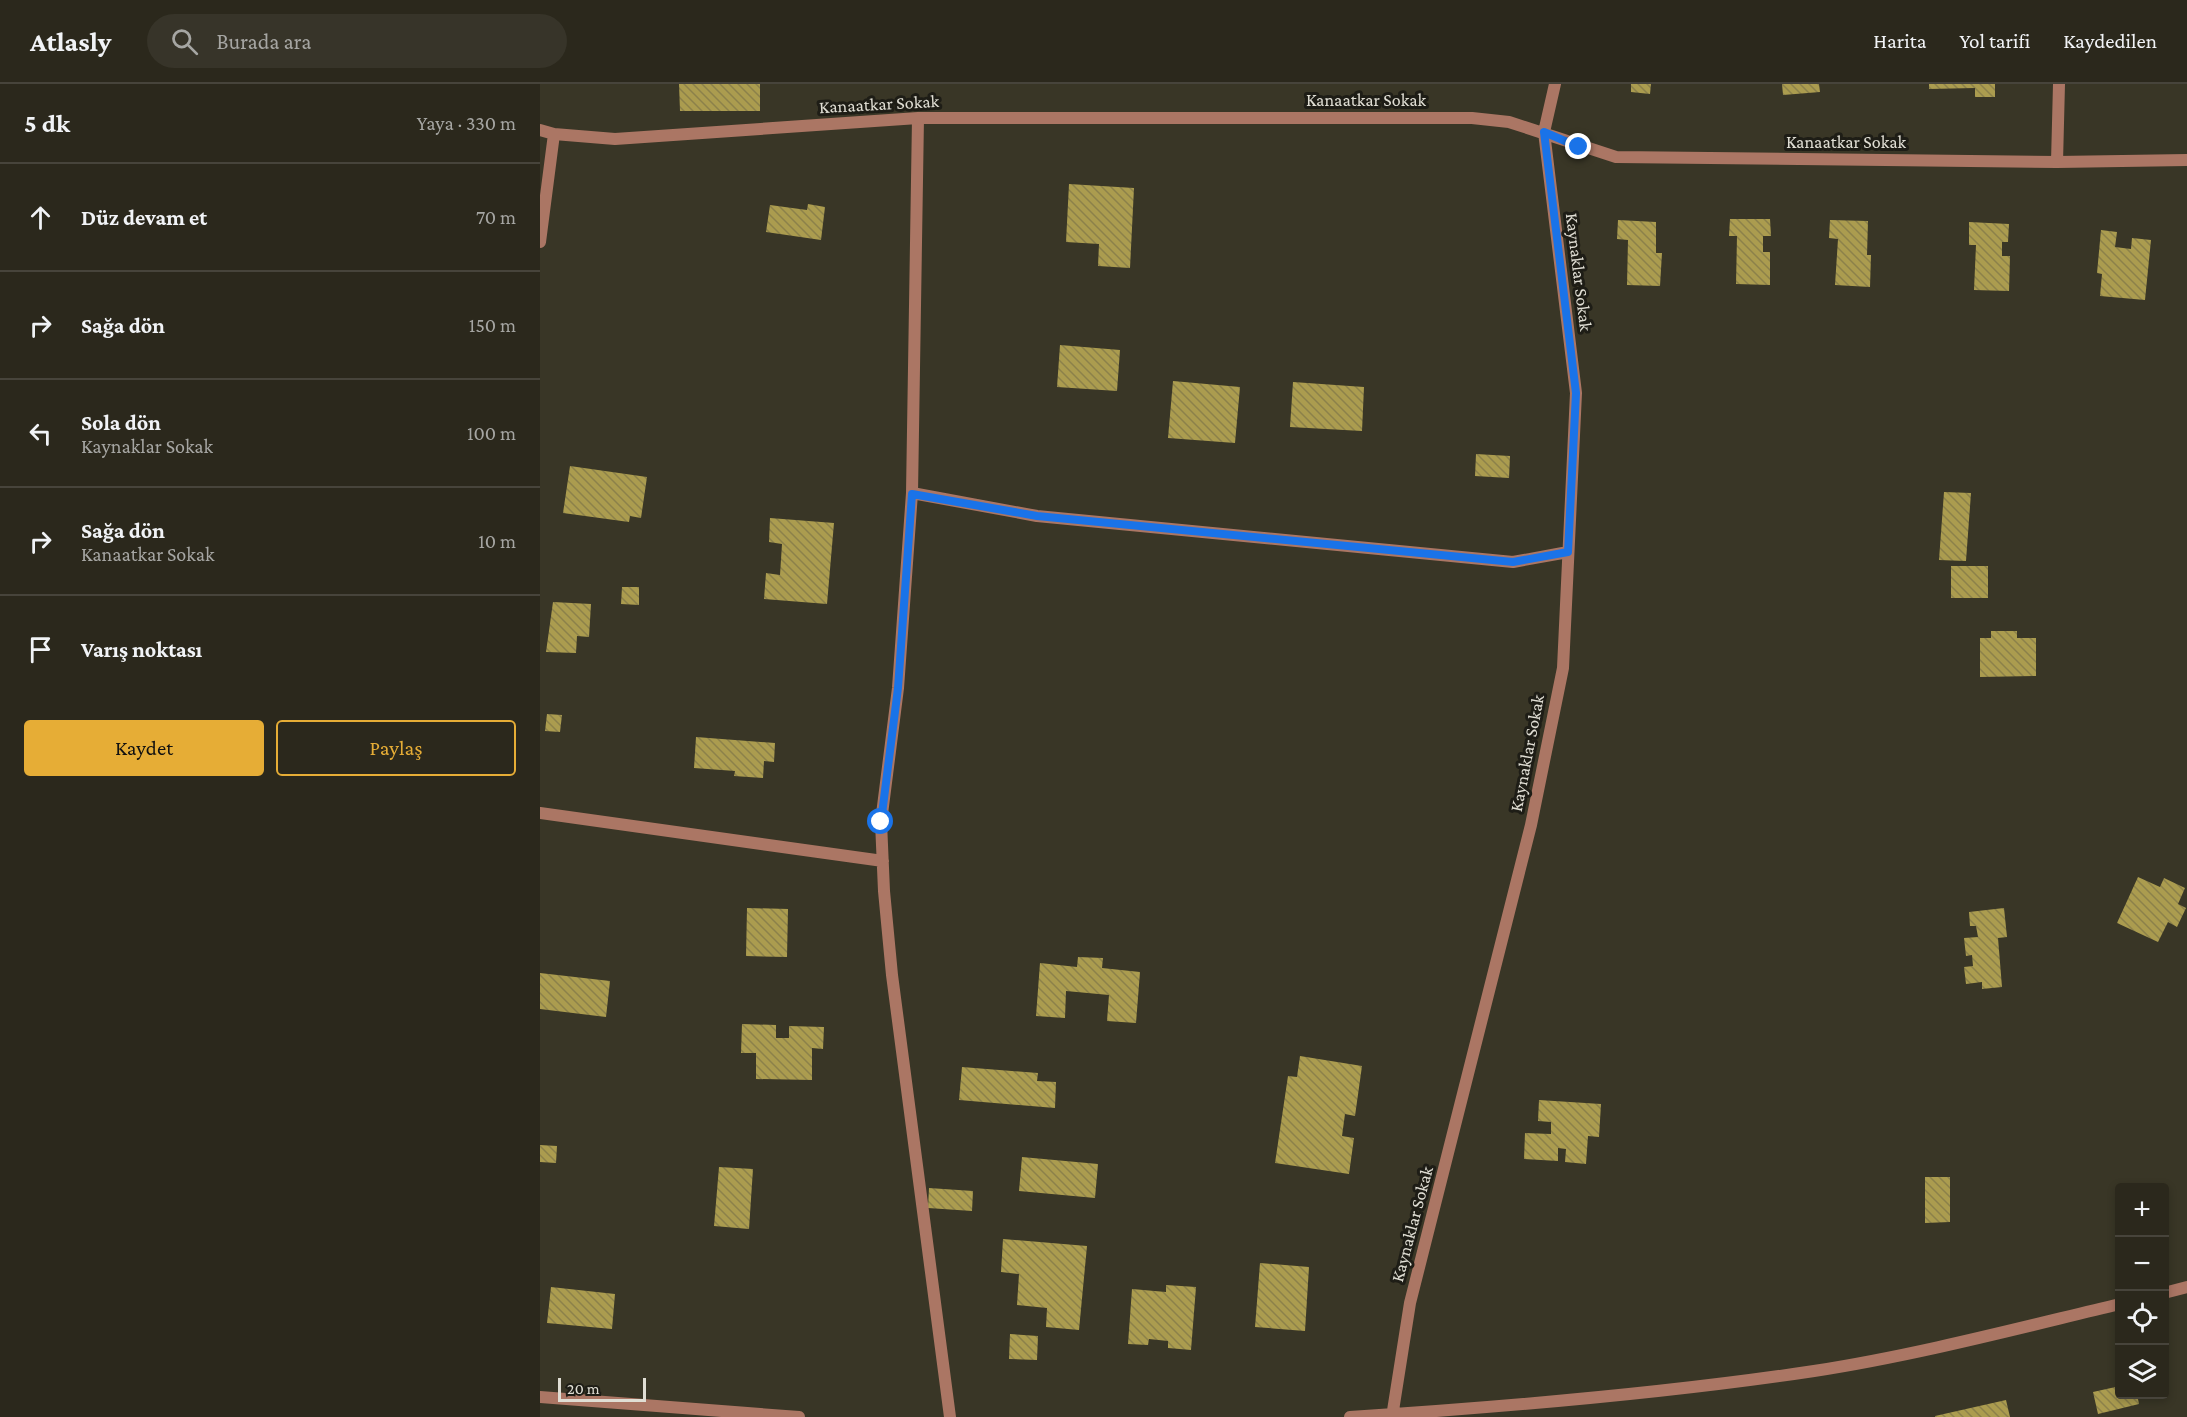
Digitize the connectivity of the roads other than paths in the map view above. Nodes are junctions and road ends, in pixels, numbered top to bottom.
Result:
1 (1555, 84) edge
2 (2059, 84) edge
3 (918, 118) junction
4 (540, 130) edge
5 (1544, 132) junction
6 (554, 134) junction
7 (2187, 160) edge
8 (2057, 162) junction
9 (540, 242) edge
10 (912, 494) junction
11 (1568, 552) junction
12 (540, 813) edge
13 (883, 861) junction
14 (2187, 1287) edge
15 (2169, 1292) edge
16 (2115, 1305) edge
17 (540, 1397) edge
18 (1392, 1416) edge
19 (799, 1417) edge
20 (950, 1417) edge
21 (1350, 1417) edge

1 - 5 street, Kaynaklar Sokak
2 - 8 street
3 - 5 street, Kanaatkar Sokak
3 - 6 street, Kanaatkar Sokak
3 - 10 street
4 - 6 street, Kanaatkar Sokak
5 - 8 street, Kanaatkar Sokak
5 - 11 street, Kaynaklar Sokak
6 - 9 street
7 - 8 street, Kanaatkar Sokak
10 - 11 street
10 - 13 street
11 - 18 street, Kaynaklar Sokak
12 - 13 street
13 - 20 street
14 - 15 street
16 - 18 street
17 - 19 street
18 - 21 street

